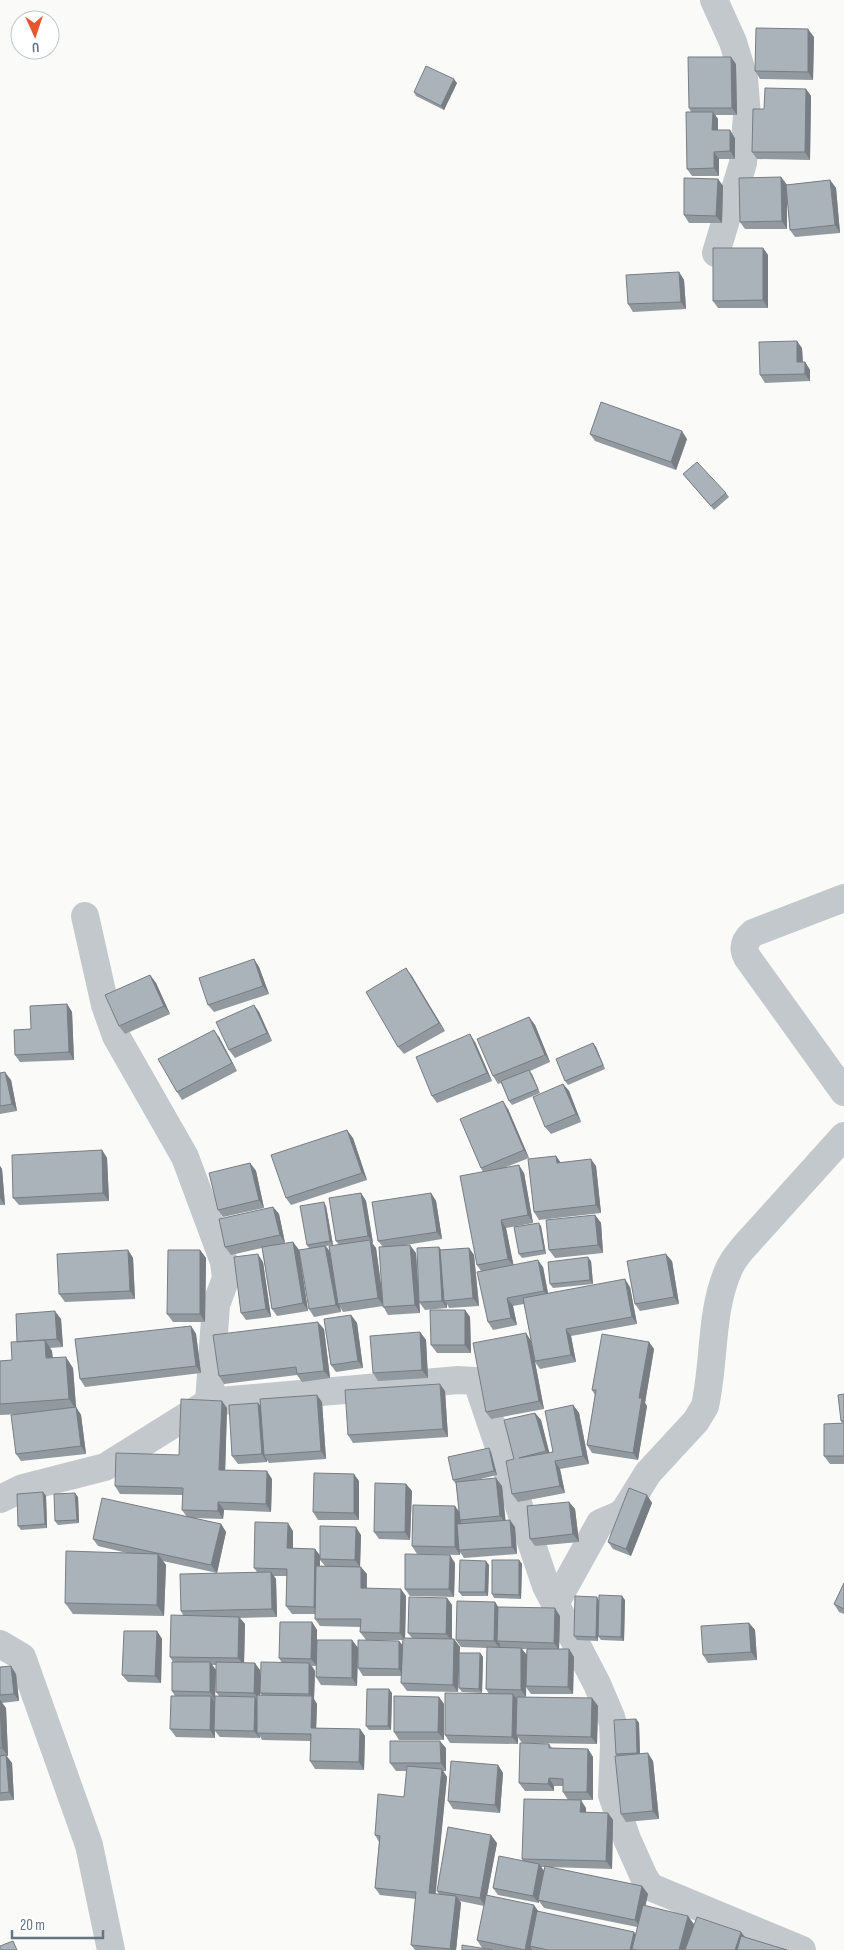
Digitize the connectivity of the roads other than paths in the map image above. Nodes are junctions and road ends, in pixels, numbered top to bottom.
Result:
1 (714, 0) edge
2 (716, 253) edge
3 (844, 898) edge
4 (85, 916) dead end
5 (844, 1092) edge
6 (844, 1136) edge
7 (209, 1402) junction
8 (0, 1499) edge
9 (556, 1604) junction
10 (0, 1644) edge
11 (112, 1950) edge
12 (802, 1950) edge

1 - 2 street
3 - 5 street
4 - 7 street
6 - 9 street
7 - 8 street
7 - 9 street
9 - 12 street
10 - 11 street

